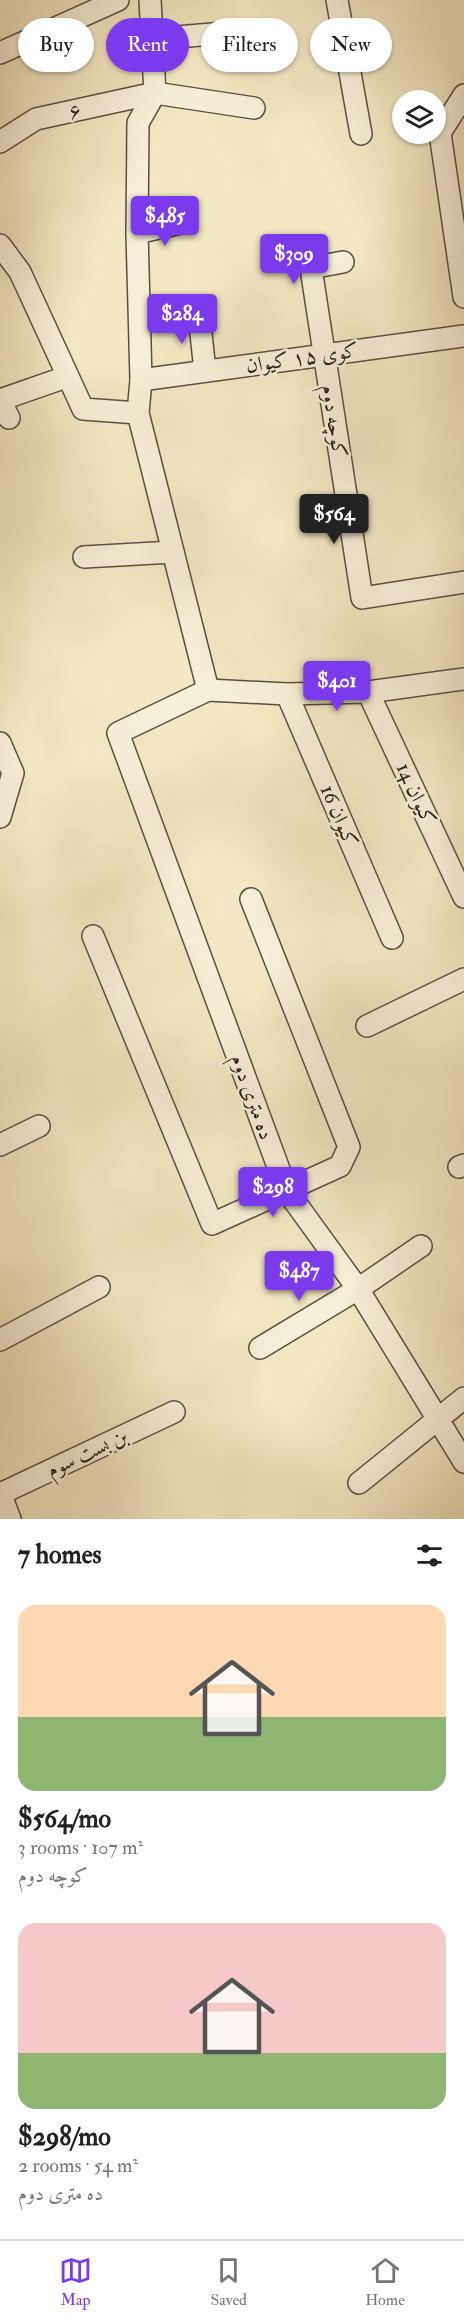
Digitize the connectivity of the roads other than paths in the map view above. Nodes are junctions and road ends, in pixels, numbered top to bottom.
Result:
1 (118, 0) edge
2 (150, 0) edge
3 (337, 0) edge
4 (152, 18) edge
5 (0, 53) edge
6 (155, 72) edge
7 (155, 93) junction
8 (464, 95) edge
9 (254, 108) dead end
10 (361, 134) dead end
11 (0, 142) edge
12 (185, 222) dead end
13 (137, 233) junction
14 (0, 245) edge
15 (343, 262) dead end
16 (464, 297) edge
17 (199, 315) dead end
18 (464, 336) edge
19 (324, 355) junction
20 (205, 372) junction
21 (66, 376) junction
22 (141, 381) junction
23 (138, 413) junction
24 (9, 418) dead end
25 (173, 552) junction
26 (84, 557) dead end
27 (464, 582) edge
28 (464, 679) edge
29 (208, 690) junction
30 (368, 692) junction
31 (287, 694) junction
32 (0, 743) edge
33 (0, 817) edge
34 (457, 864) edge
35 (464, 897) edge
36 (251, 899) dead end
37 (93, 936) dead end
38 (392, 938) dead end
39 (464, 979) edge
40 (367, 1026) dead end
41 (39, 1126) dead end
42 (0, 1145) edge
43 (287, 1191) junction
44 (421, 1246) dead end
45 (99, 1287) dead end
46 (358, 1289) junction
47 (0, 1340) edge
48 (260, 1348) dead end
49 (464, 1398) edge
50 (174, 1412) dead end
51 (437, 1421) junction
52 (464, 1462) edge
53 (359, 1483) dead end
54 (0, 1493) edge
55 (10, 1519) edge

1 - 5 street
2 - 4 street
3 - 10 street
6 - 7 street
7 - 9 street
7 - 11 street, ۶
7 - 13 street
8 - 16 street
12 - 13 street
13 - 22 street
14 - 21 street
15 - 19 street
17 - 20 street
18 - 19 street, کوی ۱۵ کیوان
19 - 20 street, کوی ۱۵ کیوان
19 - 27 street, کوچه دوم
20 - 22 street, کوی ۱۵ کیوان
21 - 23 street
21 - 24 street
22 - 23 street
23 - 25 street
25 - 26 street
25 - 29 street
28 - 30 street
29 - 31 street
29 - 43 street, ده متری دوم
30 - 31 street
30 - 34 street, کیوان 14
31 - 38 street, کیوان 16
32 - 33 street
34 - 35 street, کیوان 14
36 - 43 street
37 - 43 street
39 - 40 street
41 - 42 street
43 - 46 street, ده متری دوم
44 - 46 street
45 - 47 street
46 - 48 street
46 - 51 street, ده متری دوم
49 - 51 street
50 - 54 street, بن بست سوم
51 - 52 street, ده متری دوم
51 - 53 street
54 - 55 street

